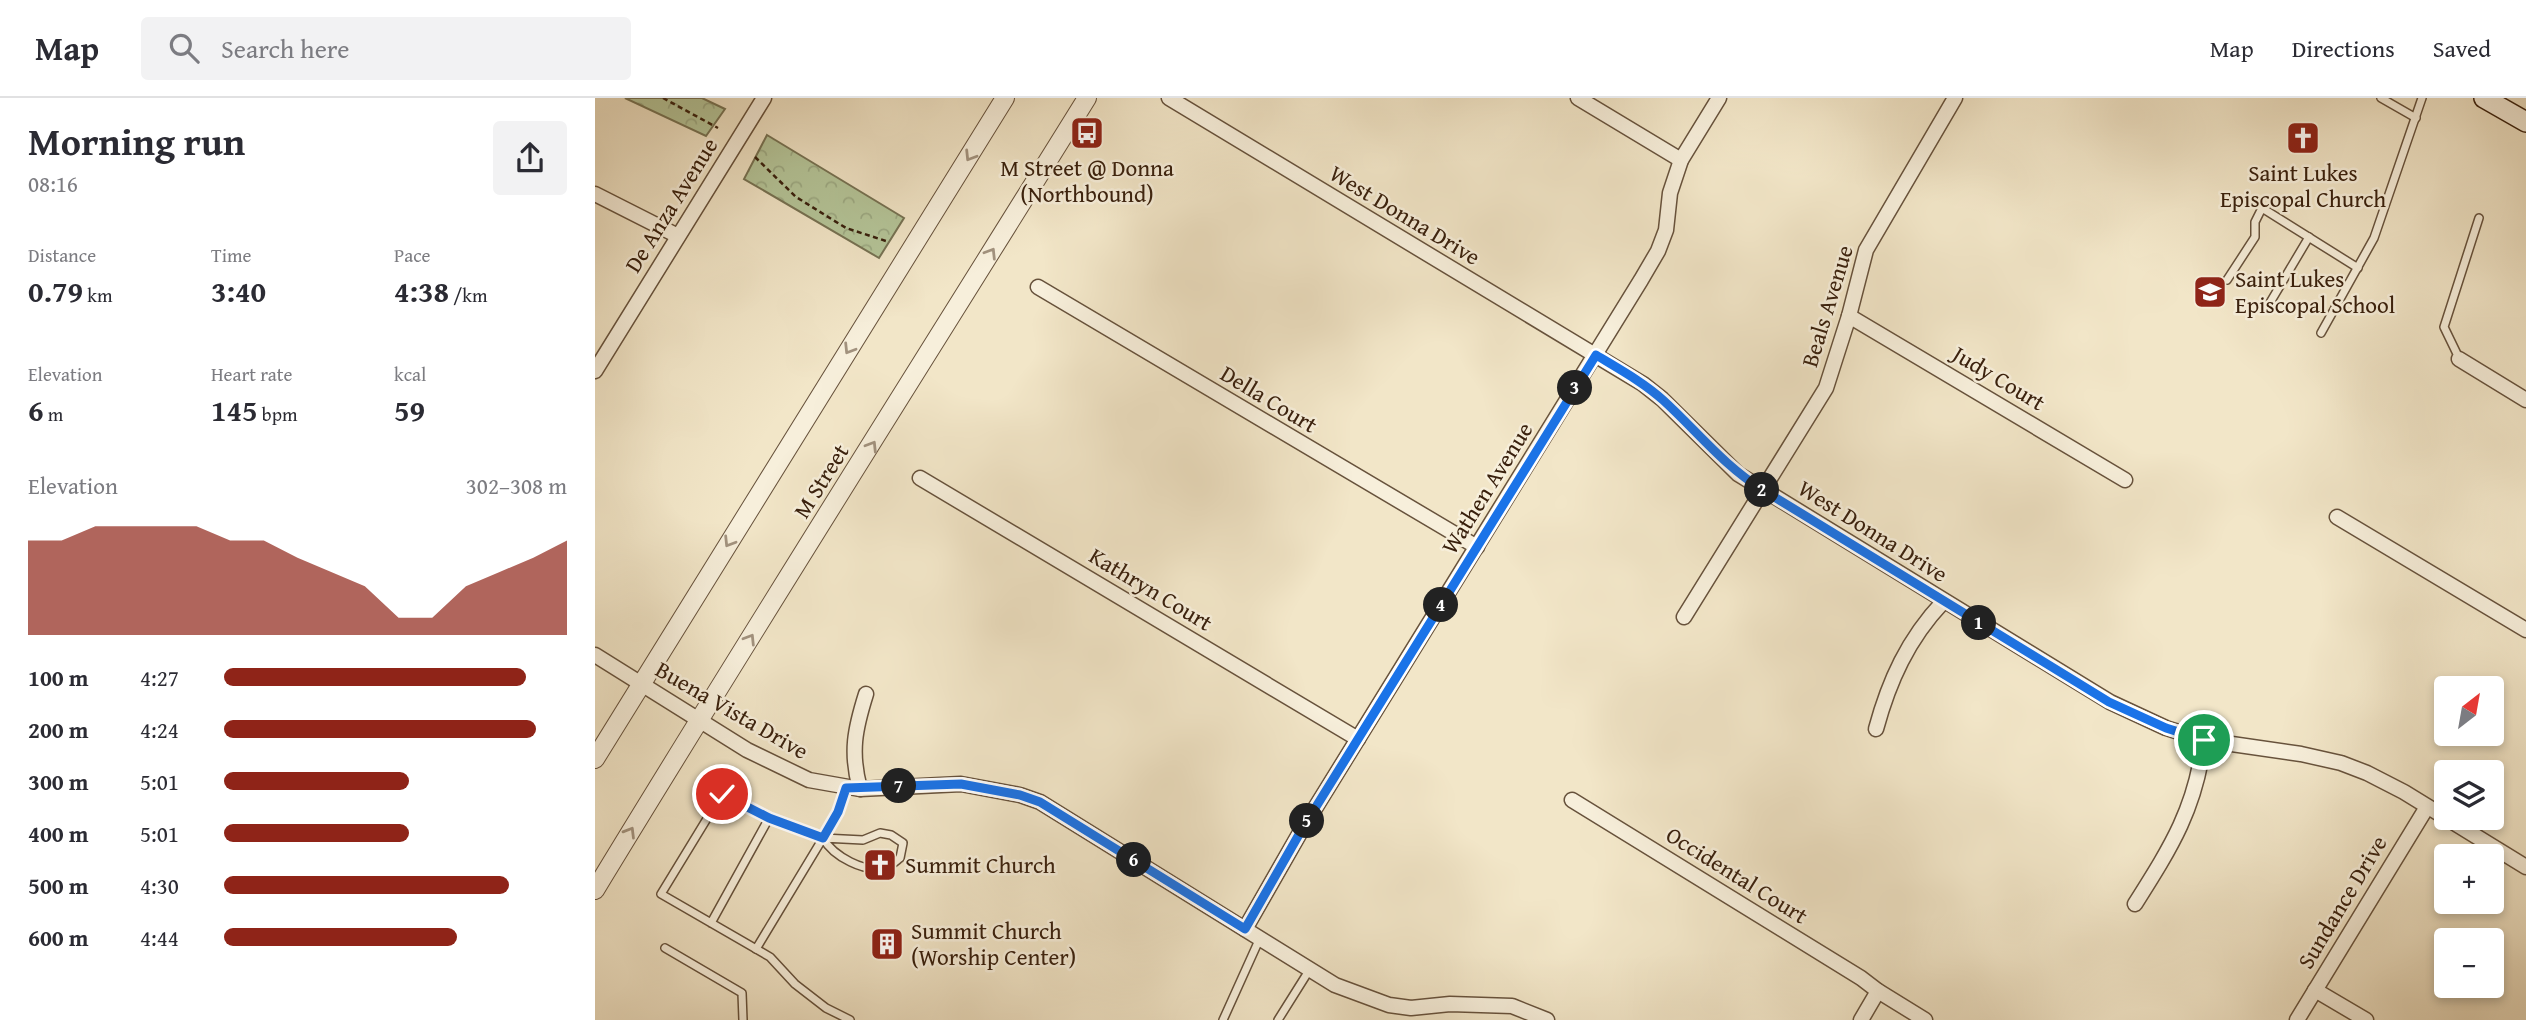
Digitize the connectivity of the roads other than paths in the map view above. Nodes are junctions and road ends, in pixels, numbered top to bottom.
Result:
1 (764, 98) edge
2 (1006, 98) edge
3 (1087, 98) edge
4 (1169, 98) edge
5 (1578, 98) edge
6 (1719, 98) edge
7 (1955, 98) edge
8 (2381, 98) edge
9 (2422, 98) edge
10 (2484, 98) edge
11 (2416, 118) junction
12 (2526, 122) edge
13 (1681, 160) junction
14 (595, 194) edge
15 (2479, 218) dead end
16 (678, 236) junction
17 (2309, 237) junction
18 (2358, 268) junction
19 (2227, 280) dead end
20 (1038, 288) dead end
21 (2268, 306) dead end
22 (1849, 316) junction
23 (2321, 333) dead end
24 (1596, 355) junction
25 (2459, 359) joint
26 (595, 371) edge
27 (2526, 400) edge
28 (920, 478) dead end
29 (2125, 480) dead end
30 (1763, 490) junction
31 (2337, 517) dead end
32 (1477, 547) junction
33 (1943, 601) junction
34 (1684, 617) dead end
35 (2526, 630) edge
36 (595, 655) edge
37 (641, 683) junction
38 (866, 694) dead end
39 (699, 719) junction
40 (1875, 730) dead end
41 (1358, 738) junction
42 (2204, 740) junction
43 (595, 759) edge
44 (853, 788) junction
45 (1571, 800) dead end
46 (2427, 807) junction
47 (769, 818) junction
48 (823, 838) junction
49 (2526, 867) edge
50 (595, 890) edge
51 (2135, 904) dead end
52 (711, 923) junction
53 (1245, 929) junction
54 (1260, 938) junction
55 (666, 947) dead end
56 (756, 949) junction
57 (1310, 969) junction
58 (2315, 990) junction
59 (1878, 991) junction
60 (743, 1020) edge
61 (850, 1020) edge
62 (1223, 1020) edge
63 (1278, 1020) edge
64 (1547, 1020) edge
65 (1861, 1020) edge
66 (1925, 1020) edge
67 (2297, 1020) edge
68 (2366, 1020) edge

1 - 16 street, De Anza Avenue
2 -> 37 street, M Street
39 -> 3 street, M Street
4 - 24 street, West Donna Drive
5 - 13 street
6 - 13 street, Wathen Avenue
7 - 22 street, Beals Avenue
8 - 11 lane
9 - 11 lane
10 - 12 main road
11 - 18 lane
13 - 24 street, Wathen Avenue
14 - 16 street
15 - 25 lane
16 - 26 street, De Anza Avenue
17 - 18 lane
17 - 19 lane
17 - 21 lane
18 - 23 lane
20 - 32 street, Della Court
22 - 29 street, Judy Court
22 - 30 street, Beals Avenue
24 - 30 street, West Donna Drive
24 - 32 street, Wathen Avenue
25 - 27 street
28 - 41 street, Kathryn Court
30 - 33 street, West Donna Drive
30 - 34 street, Beals Avenue
31 - 35 street
32 - 41 street, Wathen Avenue
33 - 40 street
33 - 42 street, West Donna Drive
36 - 37 street, Buena Vista Drive
37 - 39 street, Buena Vista Drive
37 - 43 street, M Street
38 - 44 street
39 - 44 street, Buena Vista Drive
50 -> 39 street, M Street
41 - 53 street, Wathen Avenue
42 - 46 street, West Donna Drive
42 - 51 street
44 - 48 lane
44 - 53 street, Buena Vista Drive
45 - 59 street, Occidental Court
46 - 49 street, West Donna Drive
46 - 58 street, Sundance Drive
47 - 48 lane
47 - 52 lane
47 - 52 lane
48 - 48 lane
48 - 56 lane
52 - 56 lane
53 - 54 street, Buena Vista Drive
54 - 57 street, Buena Vista Drive
54 - 62 lane
55 - 60 lane
56 - 61 lane
57 - 63 lane
57 - 64 street, Buena Vista Drive
58 - 67 street, Sundance Drive
58 - 68 street
59 - 65 street
59 - 66 street, Occidental Court

